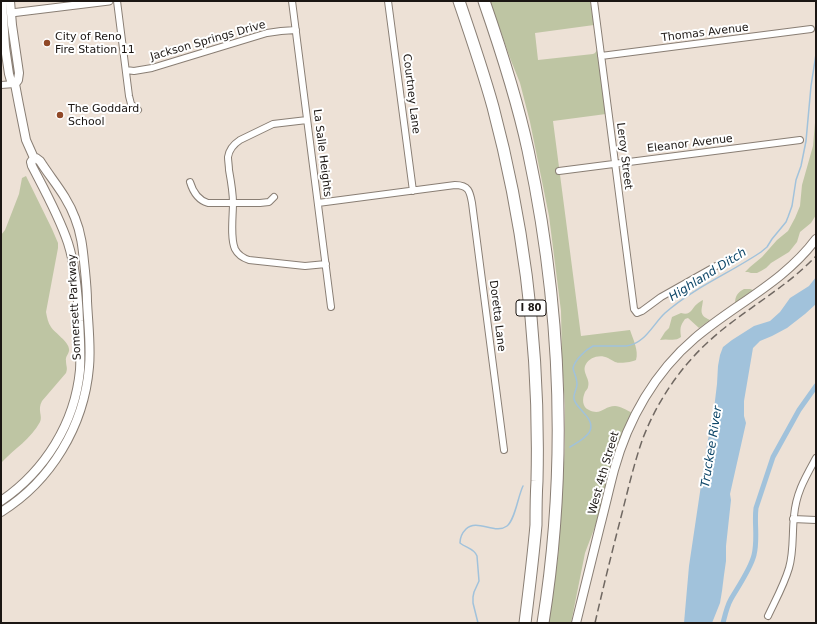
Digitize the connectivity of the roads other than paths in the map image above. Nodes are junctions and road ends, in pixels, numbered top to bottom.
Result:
1 (2, 1) edge
2 (10, 1) edge
3 (109, 1) edge
4 (117, 1) edge
5 (292, 1) edge
6 (388, 1) edge
7 (459, 1) edge
8 (484, 1) edge
9 (594, 1) edge
10 (11, 13) junction
11 (2, 14) edge
12 (811, 29) dead end
13 (296, 30) junction
14 (601, 56) junction
15 (126, 70) junction
16 (16, 84) junction
17 (1, 85) edge
18 (138, 110) dead end
19 (307, 120) junction
20 (800, 140) dead end
21 (34, 158) junction
22 (615, 164) junction
23 (560, 171) dead end
24 (190, 182) dead end
25 (413, 190) junction
26 (274, 197) dead end
27 (233, 203) junction
28 (318, 203) junction
29 (816, 238) edge
30 (326, 264) junction
31 (716, 266) dead end
32 (332, 307) dead end
33 (504, 450) dead end
34 (816, 458) edge
35 (1, 501) edge
36 (1, 512) edge
37 (793, 519) junction
38 (816, 520) edge
39 (768, 616) dead end
40 (525, 623) edge
41 (543, 623) edge
42 (576, 623) edge

1 - 11 main road, Somersett Parkway
2 - 10 main road, Somersett Parkway
3 - 10 street
4 - 15 street
5 - 13 street, La Salle Heights
6 - 25 street, Courtney Lane
7 - 40 highway, I 80
8 - 41 highway, I 80
9 - 14 street, Leroy Street
10 - 11 main road
10 - 16 main road, Somersett Parkway
11 - 16 main road, Somersett Parkway
12 - 14 street, Thomas Avenue
13 - 15 street, Jackson Springs Drive
13 - 19 street, La Salle Heights
14 - 22 street, Leroy Street
15 - 18 street
16 - 17 street
16 - 21 main road, Somersett Parkway
19 - 27 street
19 - 28 street, La Salle Heights
20 - 22 street, Eleanor Avenue
21 - 35 main road, Somersett Parkway
21 - 36 main road, Somersett Parkway
22 - 23 street, Eleanor Avenue
22 - 31 street, Leroy Street
24 - 27 street
25 - 28 street
25 - 33 street, Doretta Lane
26 - 27 street
27 - 30 street
28 - 30 street, La Salle Heights
29 - 42 main road, West 4th Street
30 - 32 street, La Salle Heights
34 - 37 street
37 - 38 street
37 - 39 street

